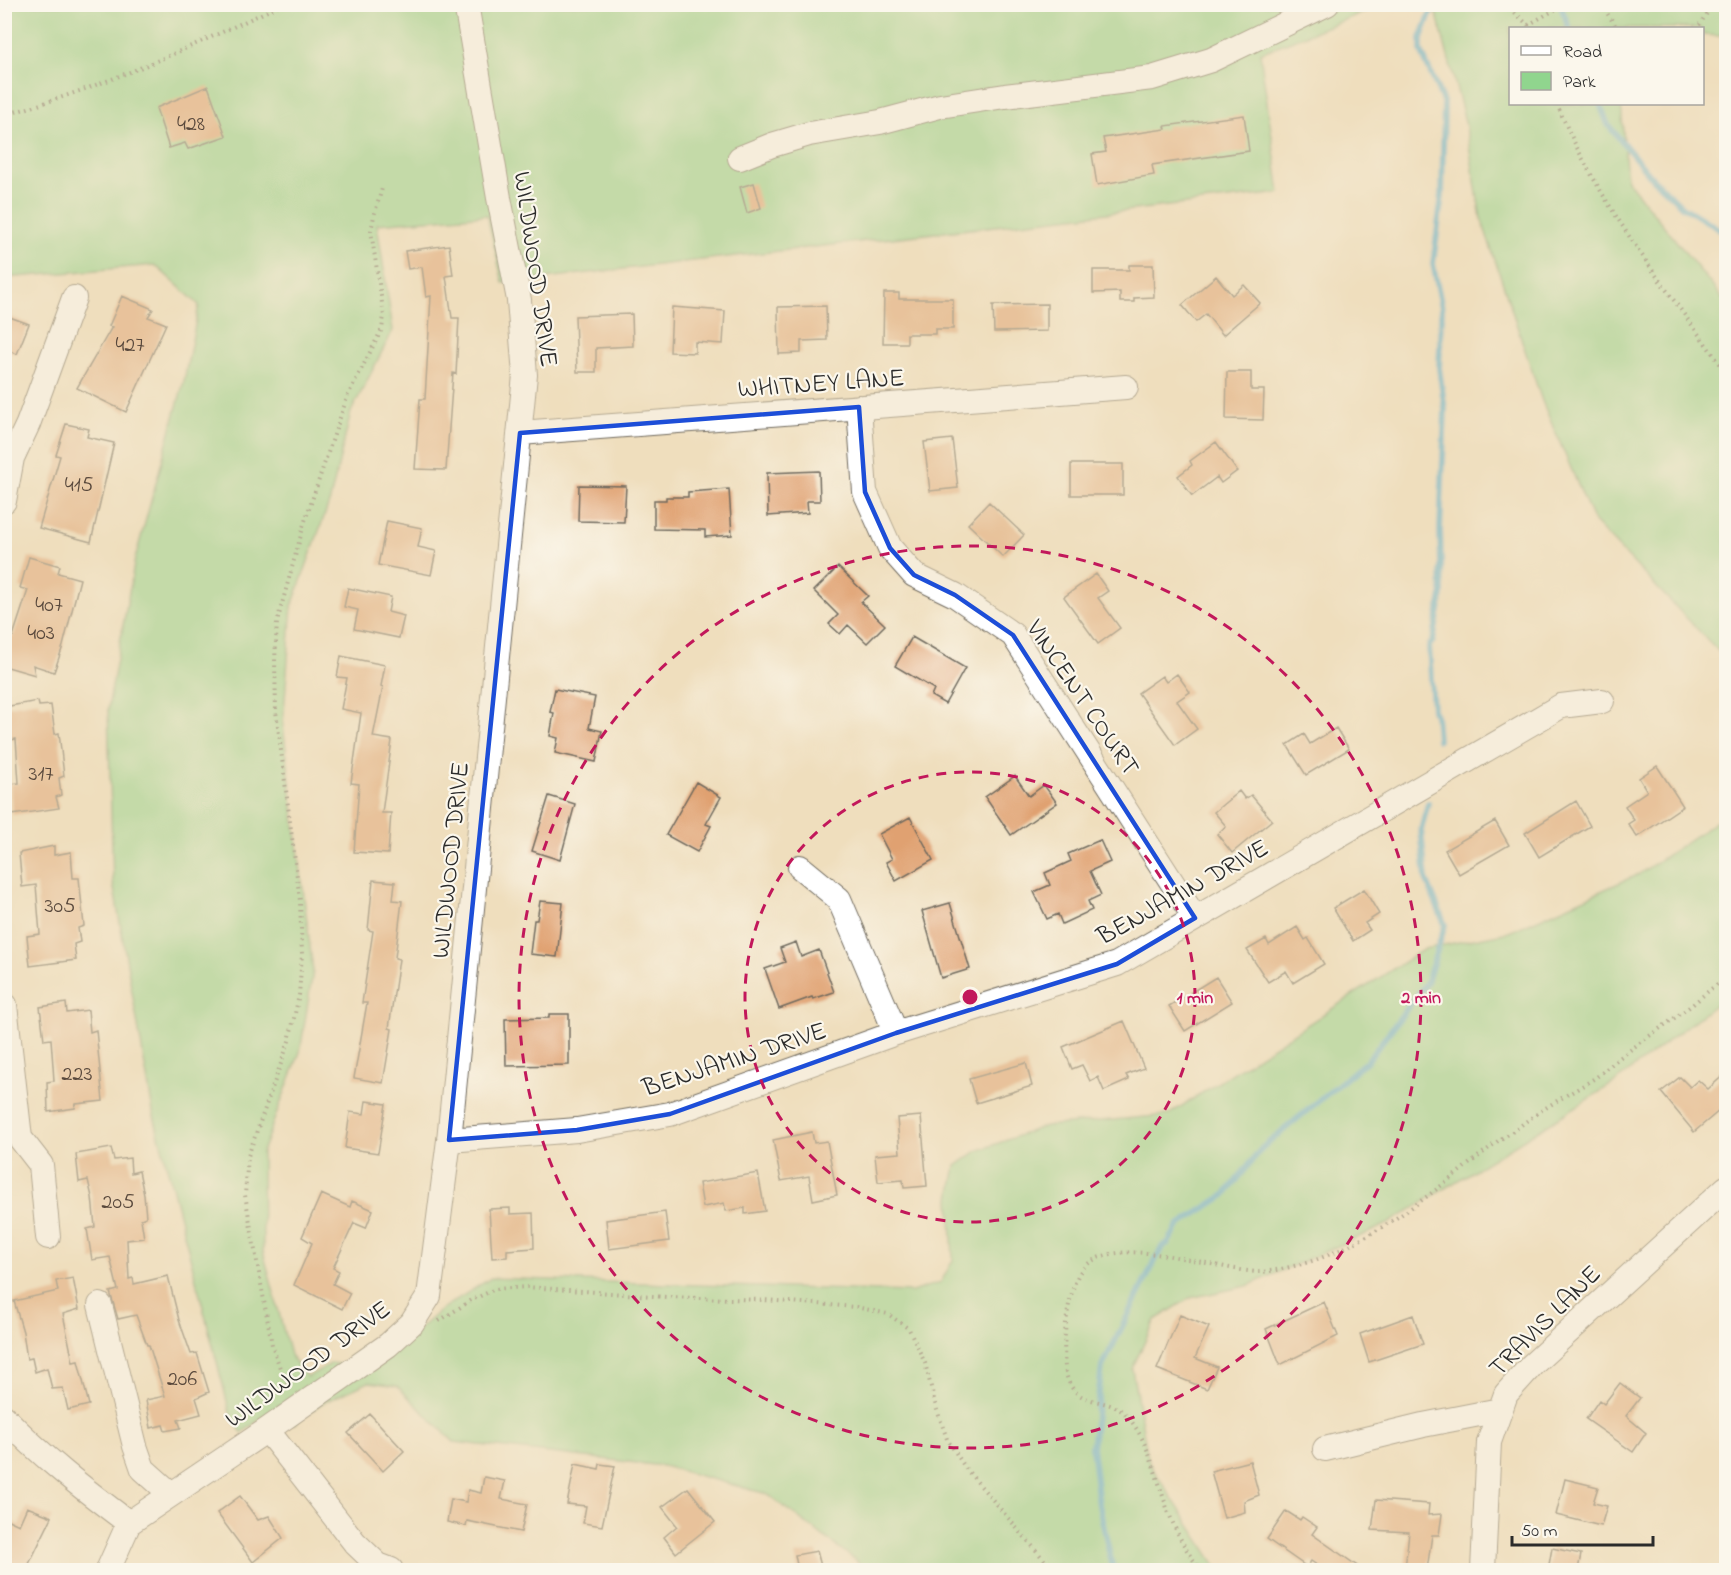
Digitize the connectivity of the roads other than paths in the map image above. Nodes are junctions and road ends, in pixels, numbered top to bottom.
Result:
1 (466, 4) edge
2 (1327, 4) edge
3 (740, 158) dead end
4 (74, 298) dead end
5 (1126, 387) dead end
6 (859, 407) junction
7 (520, 433) junction
8 (8, 459) edge
9 (4, 501) edge
10 (1602, 701) dead end
11 (800, 867) dead end
12 (1195, 918) junction
13 (5, 1005) edge
14 (897, 1033) junction
15 (11, 1121) edge
16 (449, 1140) junction
17 (1726, 1188) edge
18 (48, 1237) dead end
19 (100, 1305) dead end
20 (1500, 1410) junction
21 (4, 1417) edge
22 (267, 1430) junction
23 (1325, 1449) dead end
24 (171, 1494) junction
25 (129, 1523) junction
26 (108, 1570) edge
27 (391, 1570) edge
28 (1484, 1570) edge

1 - 7 street, WILDWOOD DRIVE
2 - 3 street
4 - 8 street
5 - 6 street, WHITNEY LANE
6 - 7 street, WHITNEY LANE
6 - 12 street, VINCENT COURT
7 - 16 street, WILDWOOD DRIVE
8 - 9 street
10 - 12 street, BENJAMIN DRIVE
11 - 14 street
12 - 14 street, BENJAMIN DRIVE
13 - 15 street
14 - 16 street, BENJAMIN DRIVE
15 - 18 street
16 - 22 street, WILDWOOD DRIVE
17 - 20 street, TRAVIS LANE
19 - 24 street
20 - 23 street
20 - 28 street, TRAVIS LANE
21 - 25 street
22 - 24 street, WILDWOOD DRIVE
22 - 27 street
24 - 25 street, WILDWOOD DRIVE
25 - 26 street

